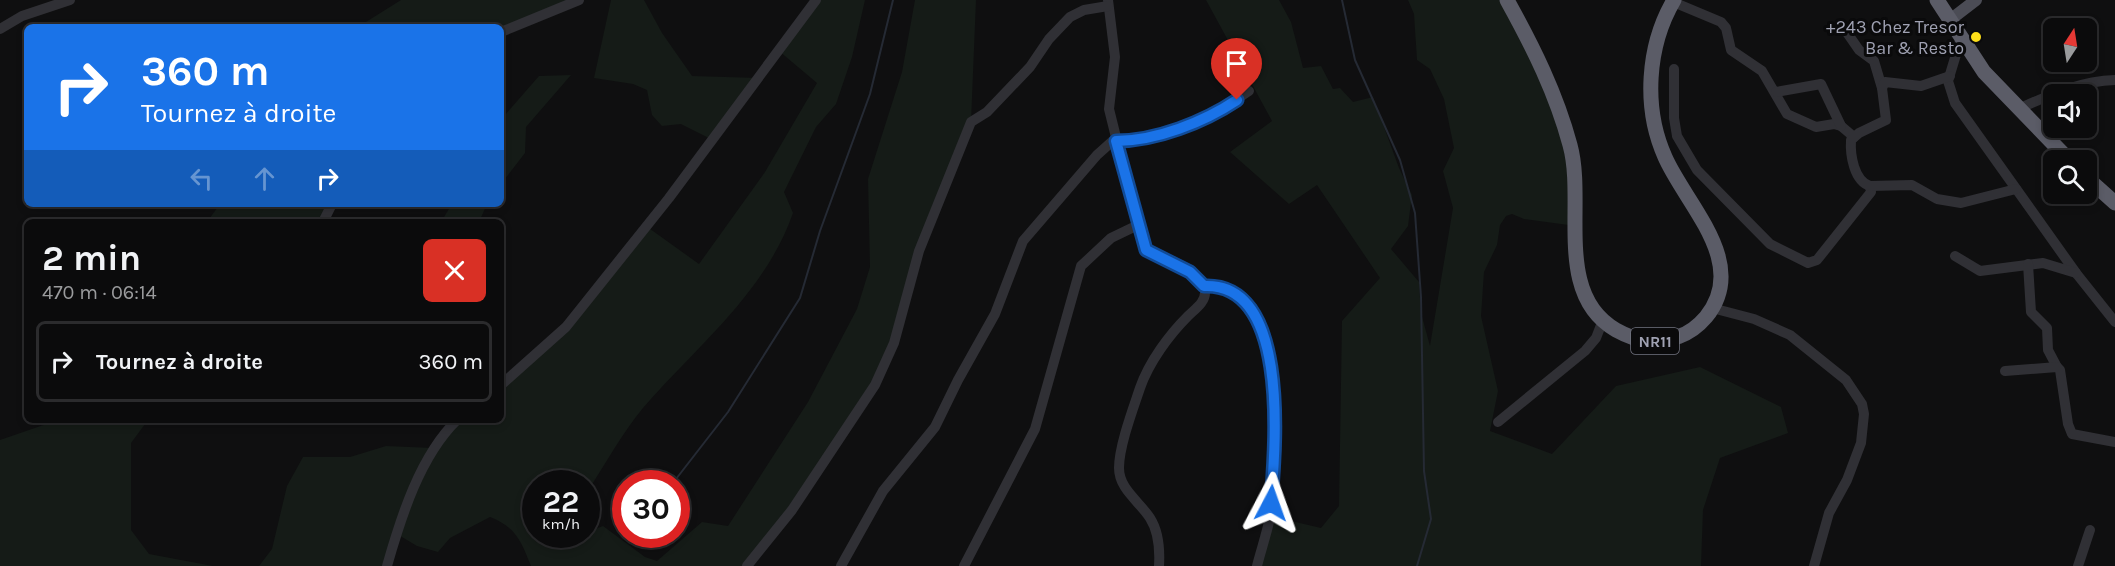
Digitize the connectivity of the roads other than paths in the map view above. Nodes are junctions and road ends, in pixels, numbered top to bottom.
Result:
1 (70, 0) edge
2 (579, 0) edge
3 (816, 0) edge
4 (1507, 0) edge
5 (1937, 0) edge
6 (1976, 0) edge
7 (1673, 1) edge
8 (1108, 3) edge
9 (1950, 20) junction
10 (1841, 24) dead end
11 (0, 29) edge
12 (504, 31) edge
13 (1961, 38) junction
14 (1674, 69) dead end
15 (1950, 76) junction
16 (2115, 80) edge
17 (1882, 88) junction
18 (1249, 91) dead end
19 (1776, 93) junction
20 (2018, 109) junction
21 (1841, 126) junction
22 (1854, 137) junction
23 (1116, 139) junction
24 (2059, 150) edge
25 (1870, 186) junction
26 (2097, 187) edge
27 (2016, 189) junction
28 (2115, 203) edge
29 (1138, 225) junction
30 (1955, 256) dead end
31 (2028, 264) junction
32 (2076, 273) junction
33 (1204, 286) junction
34 (1712, 308) junction
35 (1603, 320) junction
36 (2115, 322) edge
37 (2057, 367) junction
38 (2005, 371) dead end
39 (504, 382) edge
40 (1498, 422) dead end
41 (454, 423) edge
42 (2115, 442) edge
43 (2090, 530) dead end
44 (387, 566) edge
45 (747, 566) edge
46 (842, 566) edge
47 (964, 566) edge
48 (1160, 566) edge
49 (1257, 566) edge
50 (1814, 566) edge
51 (2078, 566) edge

1 - 11 street
2 - 12 street
3 - 39 street
4 - 35 highway, NR11
5 - 9 highway
6 - 9 main road
7 - 19 street
7 - 34 highway, NR11
8 - 23 street
8 - 45 street
9 - 13 highway
10 - 17 street
13 - 15 street
13 - 20 highway
14 - 25 street
15 - 17 street
15 - 27 street
16 - 20 street
17 - 22 street
18 - 23 street
19 - 21 street
19 - 21 street
20 - 24 highway
21 - 22 street
22 - 25 street
23 - 29 street
23 - 46 street
25 - 27 street
26 - 28 highway
27 - 32 street
29 - 33 street
29 - 47 street
30 - 31 street
31 - 32 street
31 - 37 street
32 - 36 street
33 - 48 street
33 - 49 street
34 - 35 highway, NR11
34 - 50 street
35 - 40 street
37 - 38 street
37 - 42 street
41 - 44 street
43 - 51 street

